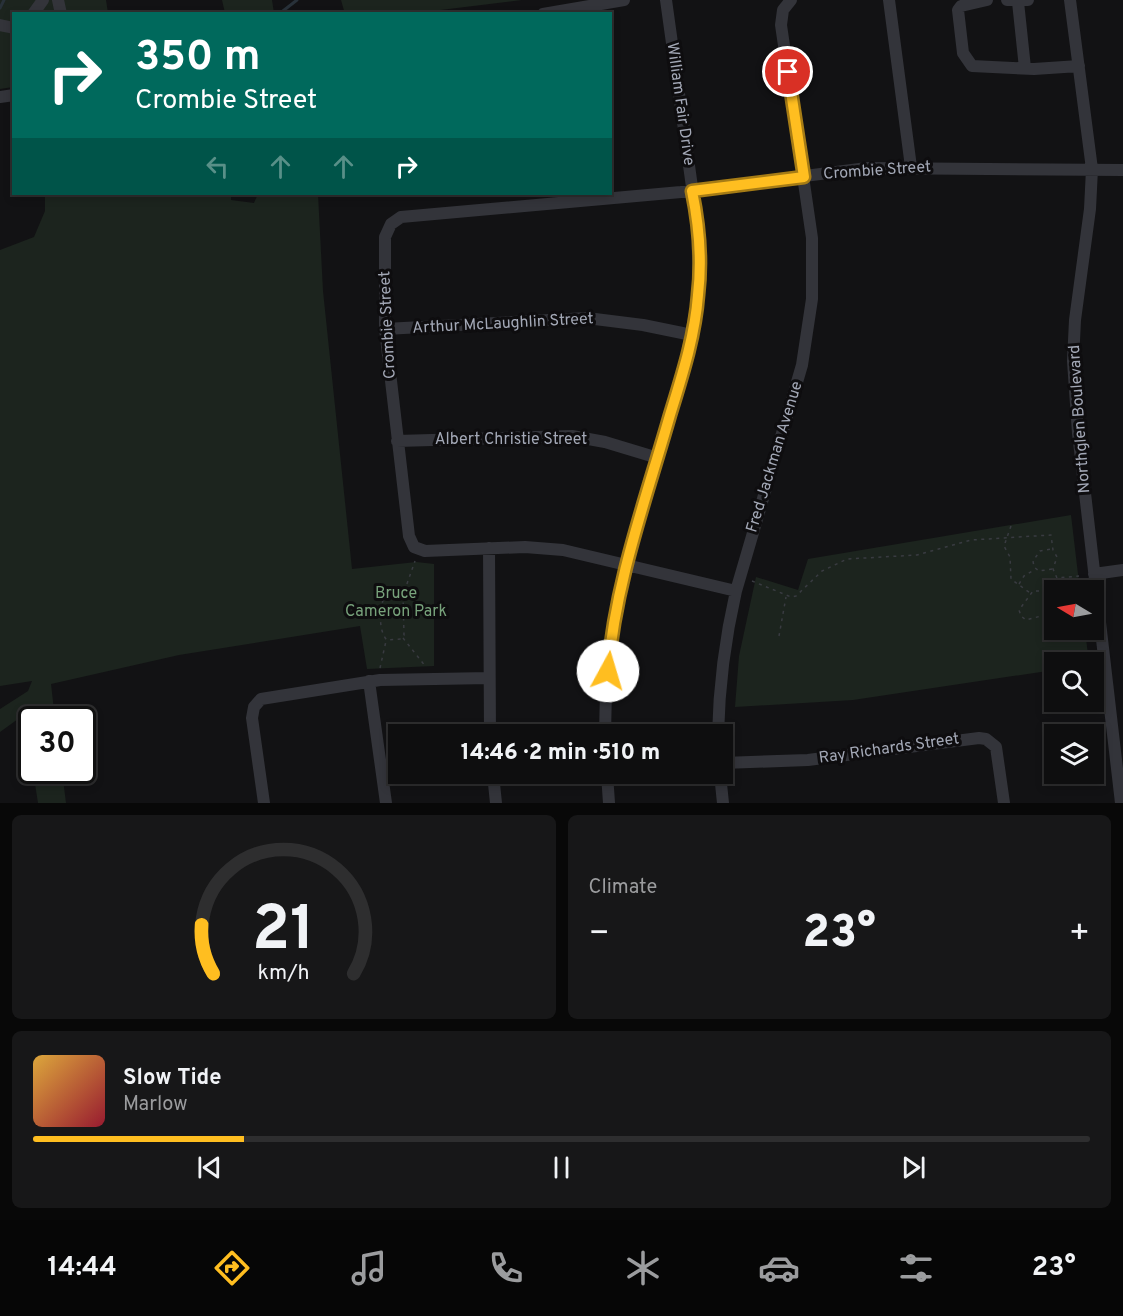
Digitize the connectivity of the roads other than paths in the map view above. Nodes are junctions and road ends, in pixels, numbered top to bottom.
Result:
1 (624, 0) edge
2 (666, 0) edge
3 (791, 0) edge
4 (889, 0) edge
5 (987, 0) edge
6 (1070, 0) edge
7 (1018, 1) edge
8 (555, 12) edge
9 (1078, 66) junction
10 (1025, 68) junction
11 (911, 166) junction
12 (1092, 169) junction
13 (1123, 170) edge
14 (804, 177) junction
15 (692, 191) junction
16 (550, 199) edge
17 (385, 329) junction
18 (692, 335) junction
19 (397, 441) junction
20 (658, 458) junction
21 (489, 548) junction
22 (627, 564) junction
23 (1123, 570) edge
24 (1094, 574) junction
25 (736, 591) junction
26 (489, 678) junction
27 (369, 681) junction
28 (490, 724) edge
29 (606, 724) edge
30 (719, 724) edge
31 (733, 763) edge
32 (494, 784) edge
33 (608, 784) edge
34 (721, 784) edge
35 (264, 803) edge
36 (386, 803) edge
37 (496, 803) edge
38 (609, 803) edge
39 (723, 803) edge
40 (1004, 803) edge
41 (1120, 803) edge

1 - 8 street
2 - 15 street, William Fair Drive
3 - 14 street, Fred Jackman Avenue
4 - 11 street
5 - 10 street
6 - 9 street, Northglen Boulevard
7 - 10 street
9 - 10 street
9 - 12 street, Northglen Boulevard
11 - 12 street, Crombie Street
11 - 14 street, Crombie Street
12 - 13 street, Crombie Street
12 - 24 street, Northglen Boulevard
14 - 15 street, Crombie Street
14 - 25 street, Fred Jackman Avenue
15 - 16 street, Crombie Street
15 - 18 street, William Fair Drive
16 - 17 street, Crombie Street
17 - 18 street, Arthur McLaughlin Street
17 - 19 street, Crombie Street
18 - 20 street, William Fair Drive
19 - 20 street, Albert Christie Street
19 - 21 street, Crombie Street
20 - 22 street, William Fair Drive
21 - 22 street, Crombie Street
21 - 26 street
22 - 25 street, Crombie Street
22 - 29 street, William Fair Drive
23 - 24 street
24 - 41 street, Northglen Boulevard
25 - 30 street, Fred Jackman Avenue
26 - 27 street
26 - 28 street
27 - 35 street
27 - 36 street
31 - 40 street, Ray Richards Street
32 - 37 street
33 - 38 street
34 - 39 street

